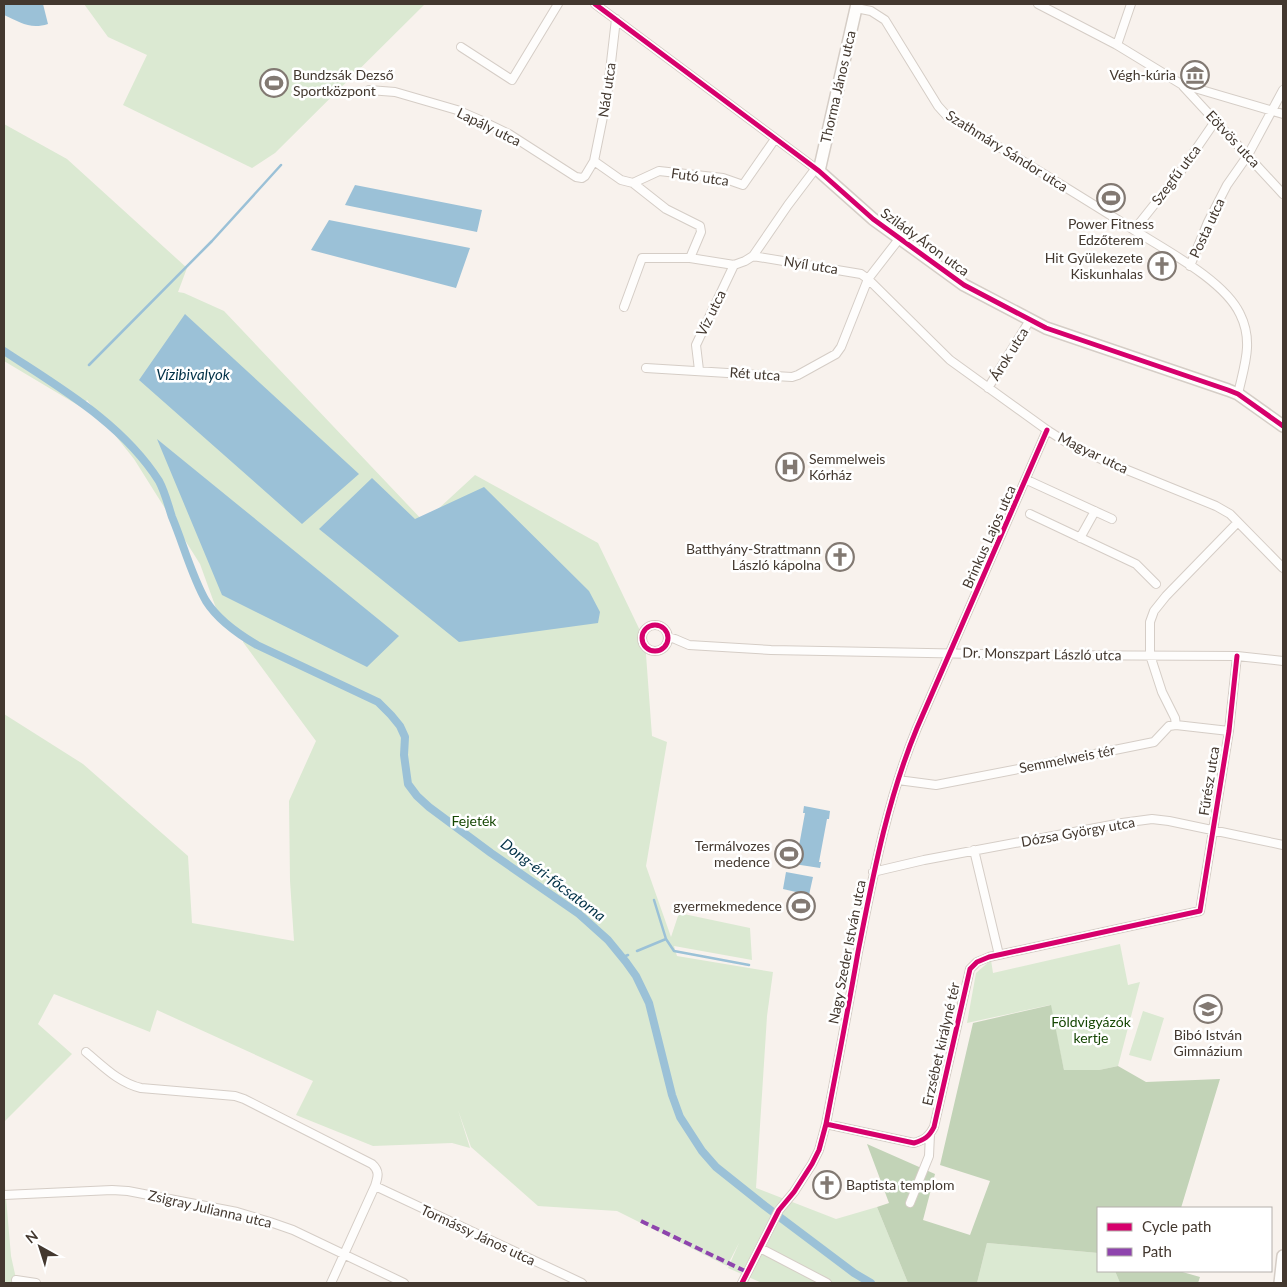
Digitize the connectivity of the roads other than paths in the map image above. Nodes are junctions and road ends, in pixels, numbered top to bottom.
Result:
1 (558, 4) edge
2 (595, 4) edge
3 (1038, 4) edge
4 (1131, 4) edge
5 (857, 6) edge
6 (616, 19) junction
7 (1117, 45) junction
8 (460, 47) dead end
9 (1181, 84) junction
10 (369, 90) dead end
11 (1283, 90) edge
12 (1272, 111) junction
13 (1283, 114) edge
14 (1216, 120) junction
15 (776, 138) junction
16 (1248, 155) junction
17 (594, 161) junction
18 (818, 170) junction
19 (633, 182) junction
20 (1283, 194) edge
21 (1134, 230) junction
22 (899, 239) junction
23 (753, 256) junction
24 (690, 258) junction
25 (734, 265) junction
26 (1190, 266) junction
27 (868, 279) junction
28 (624, 307) dead end
29 (1030, 320) junction
30 (646, 368) dead end
31 (698, 370) junction
32 (988, 388) junction
33 (1238, 394) junction
34 (1283, 426) edge
35 (1047, 430) junction
36 (1027, 480) junction
37 (1095, 511) junction
38 (1030, 514) dead end
39 (1112, 519) dead end
40 (1238, 522) junction
41 (1080, 538) junction
42 (1283, 568) edge
43 (1156, 584) dead end
44 (668, 637) dead end
45 (950, 653) junction
46 (1150, 655) junction
47 (1238, 656) junction
48 (1283, 661) edge
49 (1176, 725) junction
50 (1229, 731) junction
51 (898, 780) junction
52 (1212, 829) junction
53 (1283, 845) edge
54 (974, 850) junction
55 (873, 872) junction
56 (1200, 911) joint
57 (999, 955) junction
58 (86, 1052) dead end
59 (826, 1124) junction
60 (930, 1134) junction
61 (374, 1186) junction
62 (4, 1195) edge
63 (910, 1203) dead end
64 (760, 1248) junction
65 (344, 1255) junction
66 (1283, 1256) edge
67 (16, 1280) dead end
68 (36, 1283) edge
69 (331, 1283) edge
70 (404, 1283) edge
71 (582, 1283) edge
72 (742, 1283) edge
73 (827, 1283) edge
74 (1280, 1283) edge

1 - 8 street
2 - 6 street, Szilády Áron utca
3 - 7 street
4 - 7 street
5 - 18 street, Thorma János utca
5 - 21 street, Szathmáry Sándor utca
6 - 15 street, Szilády Áron utca
6 - 17 street, Nád utca
7 - 9 street
9 - 12 street
9 - 14 street, Eötvös utca
10 - 17 street, Lapály utca
11 - 12 street, Posta utca
12 - 13 street
12 - 16 street, Posta utca
14 - 16 street, Eötvös utca
14 - 21 street, Szegfű utca
15 - 18 street, Szilády Áron utca
15 - 19 street, Futó utca
16 - 20 street, Eötvös utca
16 - 26 street, Posta utca
17 - 19 street
18 - 22 street, Szilády Áron utca
18 - 23 street
19 - 24 street
21 - 26 street, Szathmáry Sándor utca
22 - 27 street
22 - 29 street, Szilády Áron utca
23 - 25 street
23 - 27 street, Nyíl utca
24 - 25 street
24 - 28 street
25 - 31 street, Víz utca
26 - 33 street, Posta utca
27 - 31 street, Rét utca
27 - 32 street, Magyar utca
29 - 32 street, Árok utca
29 - 33 street, Szilády Áron utca
30 - 31 street
32 - 35 street, Magyar utca
33 - 34 street, Szilády Áron utca
35 - 36 street, Brinkus Lajos utca
35 - 40 street, Magyar utca
36 - 37 street
36 - 45 street, Brinkus Lajos utca
37 - 39 street
37 - 41 street
38 - 41 street
40 - 42 street, Magyar utca
40 - 46 street
41 - 43 street
44 - 45 street, Dr. Monszpart László utca
45 - 46 street, Dr. Monszpart László utca
45 - 51 street, Nagy Szeder István utca
46 - 47 street, Dr. Monszpart László utca
46 - 49 street
47 - 48 street, Dr. Monszpart László utca
47 - 50 street, Fűrész utca
49 - 50 street
49 - 51 street, Semmelweis tér
50 - 52 street, Fűrész utca
51 - 55 street, Nagy Szeder István utca
52 - 53 street, Dózsa György utca
52 - 54 street, Dózsa György utca
52 - 56 street, Fűrész utca
54 - 55 street, Dózsa György utca
54 - 57 street
55 - 59 street, Nagy Szeder István utca
56 - 57 street, Erzsébet királyné tér
57 - 60 street, Erzsébet királyné tér
58 - 61 street
59 - 60 street
59 - 64 street, Nagy Szeder István utca
60 - 63 street, Erzsébet királyné tér
61 - 65 street
61 - 71 street, Tormássy János utca
62 - 65 street, Zsigray Julianna utca
64 - 72 street
64 - 73 street
65 - 69 street
65 - 70 street, Zsigray Julianna utca
66 - 74 street
67 - 68 street

